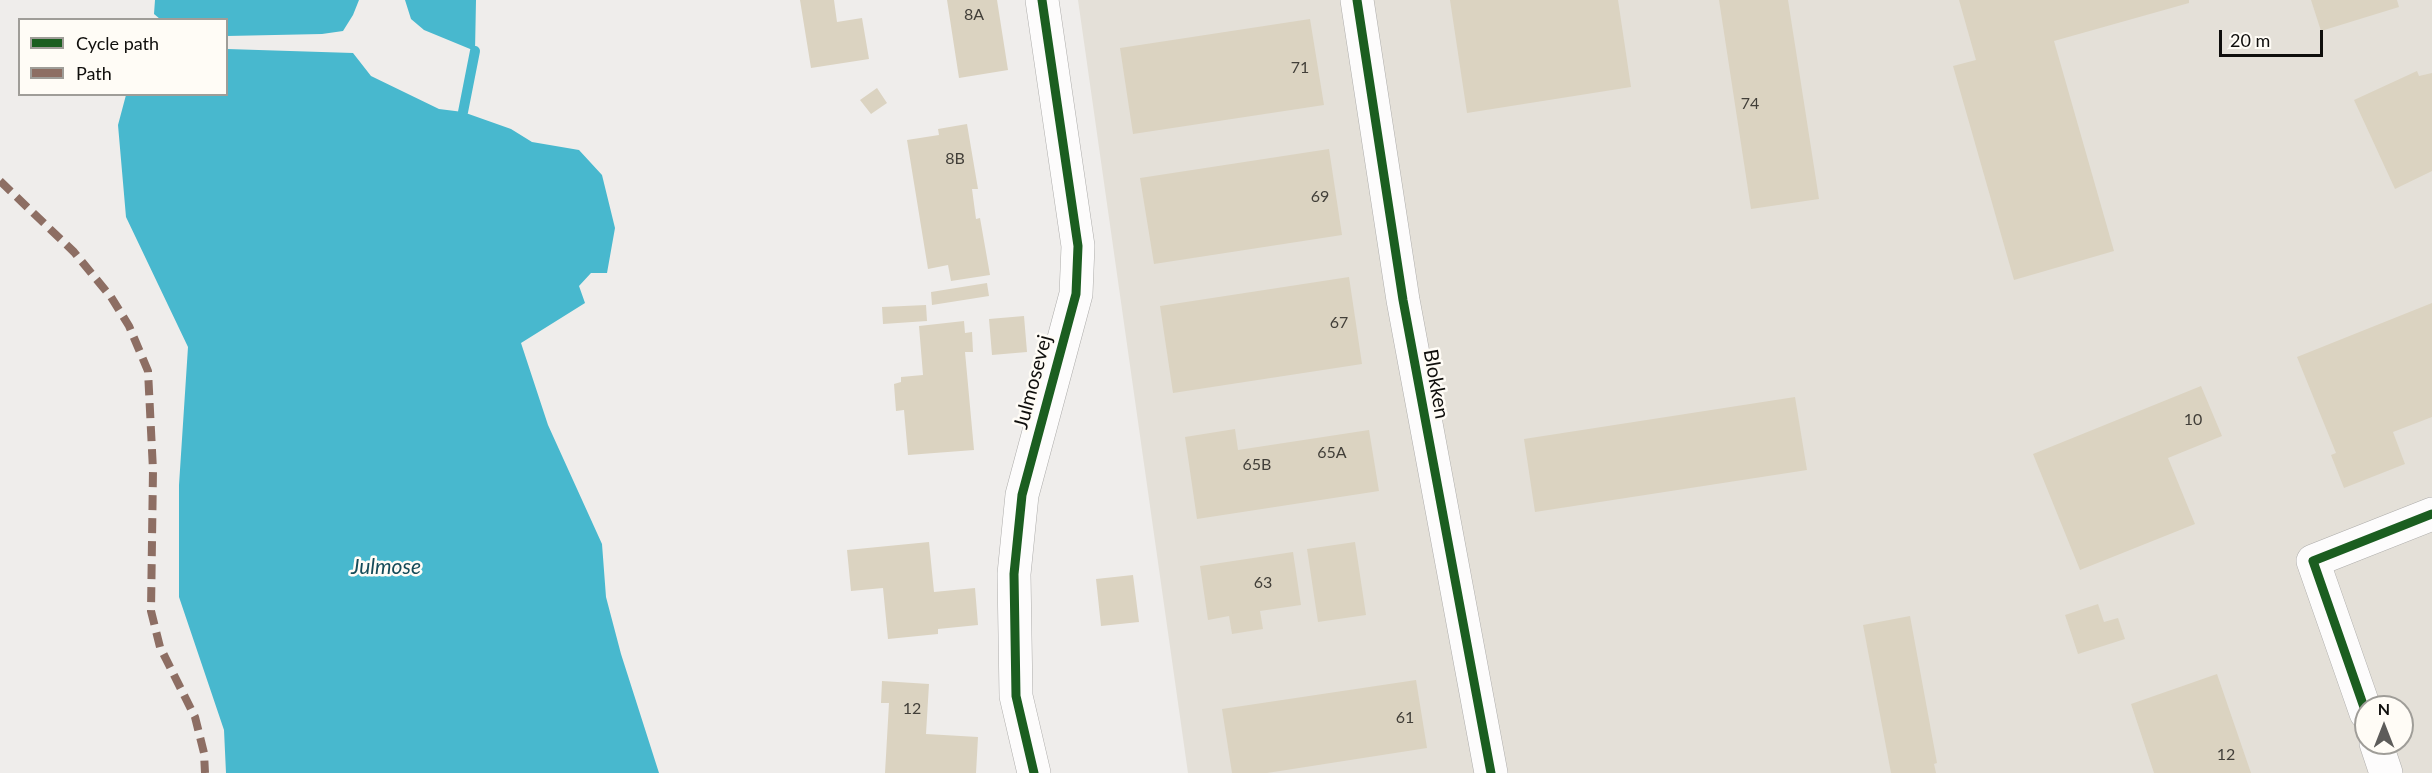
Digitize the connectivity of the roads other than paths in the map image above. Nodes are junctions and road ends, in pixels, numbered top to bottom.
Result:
1 (1042, 0) edge
2 (1357, 0) edge
3 (2432, 514) edge
4 (2360, 695) edge
5 (2380, 755) edge
6 (1034, 773) edge
7 (1491, 773) edge
8 (2386, 773) edge

1 - 6 street, Julmosevej
2 - 7 street, Blokken
3 - 4 street
5 - 8 street

